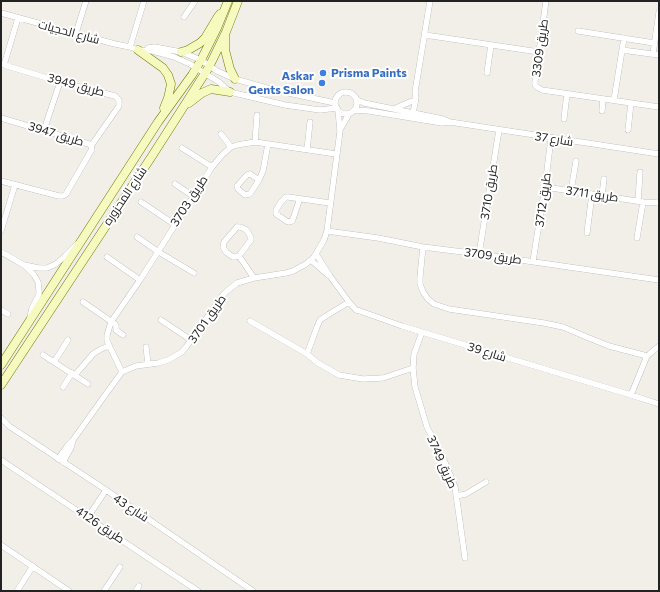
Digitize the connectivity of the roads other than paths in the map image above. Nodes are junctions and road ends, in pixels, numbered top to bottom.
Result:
1 (86, 1) edge
2 (144, 1) edge
3 (195, 1) edge
4 (228, 1) edge
5 (238, 1) edge
6 (430, 1) edge
7 (546, 1) edge
8 (224, 11) junction
9 (659, 12) edge
10 (1, 13) edge
11 (184, 17) dead end
12 (18, 18) junction
13 (578, 31) dead end
14 (76, 34) junction
15 (225, 34) junction
16 (424, 35) junction
17 (624, 38) junction
18 (654, 43) junction
19 (491, 45) junction
20 (134, 49) junction
21 (622, 50) junction
22 (182, 52) junction
23 (539, 52) junction
24 (656, 54) edge
25 (201, 60) junction
26 (3, 64) edge
27 (196, 68) junction
28 (207, 70) junction
29 (487, 73) dead end
30 (235, 79) junction
31 (60, 82) junction
32 (230, 92) junction
33 (415, 92) junction
34 (567, 94) junction
35 (603, 99) junction
36 (357, 100) junction
37 (614, 100) junction
38 (412, 101) junction
39 (631, 103) junction
40 (336, 107) junction
41 (659, 107) edge
42 (394, 109) junction
43 (355, 110) junction
44 (602, 111) dead end
45 (180, 112) junction
46 (349, 114) junction
47 (257, 115) dead end
48 (411, 115) junction
49 (1, 118) edge
50 (564, 119) dead end
51 (158, 122) junction
52 (310, 122) dead end
53 (44, 130) junction
54 (499, 130) junction
55 (628, 130) dead end
56 (340, 131) junction
57 (221, 134) dead end
58 (551, 138) junction
59 (254, 142) junction
60 (268, 144) junction
61 (91, 146) junction
62 (231, 147) junction
63 (182, 148) dead end
64 (307, 150) junction
65 (336, 154) junction
66 (659, 154) edge
67 (576, 161) dead end
68 (212, 167) junction
69 (640, 172) dead end
70 (604, 179) dead end
71 (259, 180) dead end
72 (1, 181) edge
73 (175, 184) dead end
74 (15, 185) junction
75 (545, 187) junction
76 (571, 191) junction
77 (592, 194) junction
78 (602, 195) junction
79 (193, 196) junction
80 (300, 198) junction
81 (641, 201) junction
82 (140, 202) dead end
83 (330, 203) junction
84 (659, 203) edge
85 (174, 224) junction
86 (1, 231) edge
87 (326, 231) junction
88 (587, 233) dead end
89 (84, 237) junction
90 (138, 237) dead end
91 (637, 238) dead end
92 (423, 247) junction
93 (157, 251) junction
94 (1, 252) edge
95 (316, 254) junction
96 (480, 254) junction
97 (238, 256) junction
98 (107, 257) dead end
99 (311, 260) junction
100 (533, 262) junction
101 (24, 265) junction
102 (194, 273) dead end
103 (330, 276) junction
104 (254, 278) junction
105 (140, 280) junction
106 (659, 280) edge
107 (83, 302) dead end
108 (348, 302) junction
109 (1, 310) edge
110 (8, 314) dead end
111 (161, 320) dead end
112 (250, 321) dead end
113 (111, 322) junction
114 (29, 323) junction
115 (422, 332) junction
116 (123, 335) dead end
117 (68, 340) dead end
118 (191, 340) junction
119 (109, 346) junction
120 (659, 346) edge
121 (146, 347) dead end
122 (307, 354) junction
123 (43, 355) dead end
124 (647, 356) junction
125 (54, 362) junction
126 (148, 364) junction
127 (1, 365) edge
128 (413, 368) junction
129 (122, 372) junction
130 (74, 374) junction
131 (88, 384) dead end
132 (1, 385) edge
133 (63, 387) dead end
134 (632, 395) junction
135 (659, 404) edge
136 (1, 418) edge
137 (1, 423) edge
138 (9, 426) junction
139 (1, 460) edge
140 (60, 460) junction
141 (486, 482) dead end
142 (106, 490) junction
143 (456, 496) junction
144 (88, 517) junction
145 (1, 545) edge
146 (466, 558) dead end
147 (33, 566) junction
148 (120, 567) dead end
149 (17, 591) edge
150 (69, 591) edge
151 (104, 591) edge
152 (198, 591) edge
153 (253, 591) edge

1 - 14 street
2 - 20 street
3 - 11 street
4 - 8 main road, شارع المحزوره
5 - 15 main road, شارع المحزوره
6 - 16 street
7 - 23 street, طريق 3309
8 - 22 main road
8 - 25 main road, شارع المحزوره
9 - 18 street
10 - 12 street, شارع الحجيات
12 - 14 street, شارع الحجيات
12 - 26 street
13 - 17 street
14 - 20 street, شارع الحجيات
15 - 28 main road, شارع المحزوره
15 - 30 main road
16 - 19 street
16 - 33 street
17 - 18 street
17 - 21 street
18 - 24 street
19 - 23 street
19 - 29 street
20 - 22 street, شارع الحجيات
20 - 27 street, شارع الحجيات
20 - 51 main road
21 - 24 street
21 - 37 street
22 - 25 street, شارع الحجيات
23 - 34 street, طريق 3309
25 - 27 main road, شارع المحزوره
25 - 28 street, شارع الحجيات
26 - 31 street, طريق 3949
27 - 28 street, شارع الحجيات
27 - 51 main road, شارع المحزوره
28 - 30 street
28 - 32 street
28 - 45 main road, شارع المحزوره
30 - 40 street
31 - 53 street
31 - 61 street, طريق 3949
32 - 40 street
32 - 45 main road
33 - 38 street
33 - 48 street
34 - 35 street, طريق 3309
34 - 50 street
35 - 37 street, طريق 3309
35 - 44 street
36 - 40 street
36 - 42 street, شارع 37
36 - 43 street
37 - 39 street, طريق 3309
38 - 42 street
38 - 48 street
39 - 41 street, طريق 3309
39 - 55 street
40 - 46 street
40 - 56 street, طريق 3701
42 - 48 street, شارع 37
43 - 46 street
43 - 48 street, شارع 37
45 - 132 main road, شارع المحزوره
46 - 56 street, طريق 3701
47 - 59 street
48 - 54 street, شارع 37
49 - 53 street, طريق 3947
51 - 89 main road, شارع المحزوره
52 - 64 street
53 - 61 street, طريق 3947
54 - 58 street, شارع 37
54 - 96 street, طريق 3710
56 - 65 street, طريق 3701
57 - 62 street
58 - 66 street, شارع 37
58 - 75 street, طريق 3712
59 - 60 street
59 - 62 street
60 - 64 street
60 - 71 street
61 - 74 street, طريق 3947
62 - 68 street, طريق 3703
63 - 68 street
64 - 65 street
65 - 83 street, طريق 3701
67 - 76 street
68 - 79 street, طريق 3703
69 - 81 street
70 - 78 street
72 - 74 street
73 - 79 street
74 - 86 street
75 - 76 street, طريق 3711
75 - 100 street, طريق 3712
76 - 77 street, طريق 3711
77 - 78 street, طريق 3711
77 - 88 street
78 - 81 street, طريق 3711
79 - 85 street, طريق 3703
80 - 80 street
80 - 83 street
81 - 84 street, طريق 3711
81 - 91 street
82 - 85 street
83 - 87 street, طريق 3701
85 - 93 street, طريق 3703
87 - 92 street, طريق 3709
87 - 95 street, طريق 3701
89 - 101 street
89 - 114 main road, شارع المحزوره
90 - 93 street
92 - 96 street, طريق 3709
92 - 124 street
93 - 102 street
93 - 105 street, طريق 3703
94 - 101 street
95 - 99 street, طريق 3701
95 - 103 street, شارع 39
96 - 100 street, طريق 3709
97 - 97 street
97 - 104 street
98 - 105 street
99 - 103 street, شارع 39
99 - 104 street, طريق 3701
100 - 106 street, طريق 3709
101 - 114 street
103 - 108 street, شارع 39
104 - 118 street, طريق 3701
105 - 113 street, طريق 3703
107 - 113 street
108 - 115 street, شارع 39
108 - 122 street
109 - 110 street
111 - 118 street
112 - 122 street
113 - 116 street
113 - 119 street, طريق 3703
114 - 127 main road, شارع المحزوره
115 - 128 street, طريق 3749
115 - 134 street, شارع 39
117 - 125 street
118 - 126 street, طريق 3701
119 - 129 street, طريق 3703
119 - 130 street
120 - 124 street
121 - 126 street
122 - 128 street
123 - 125 street
124 - 134 street
125 - 130 street
126 - 129 street, طريق 3701
128 - 143 street, طريق 3749
129 - 140 street
130 - 131 street
130 - 133 street
134 - 135 street, شارع 39
136 - 138 street, شارع 43
137 - 138 street, شارع 43
138 - 140 street, شارع 43
139 - 144 street, طريق 4126
140 - 142 street, شارع 43
141 - 143 street
142 - 144 street
142 - 153 street, شارع 43
143 - 146 street, طريق 3749
144 - 152 street, طريق 4126
145 - 147 street
147 - 149 street
147 - 150 street
148 - 151 street

